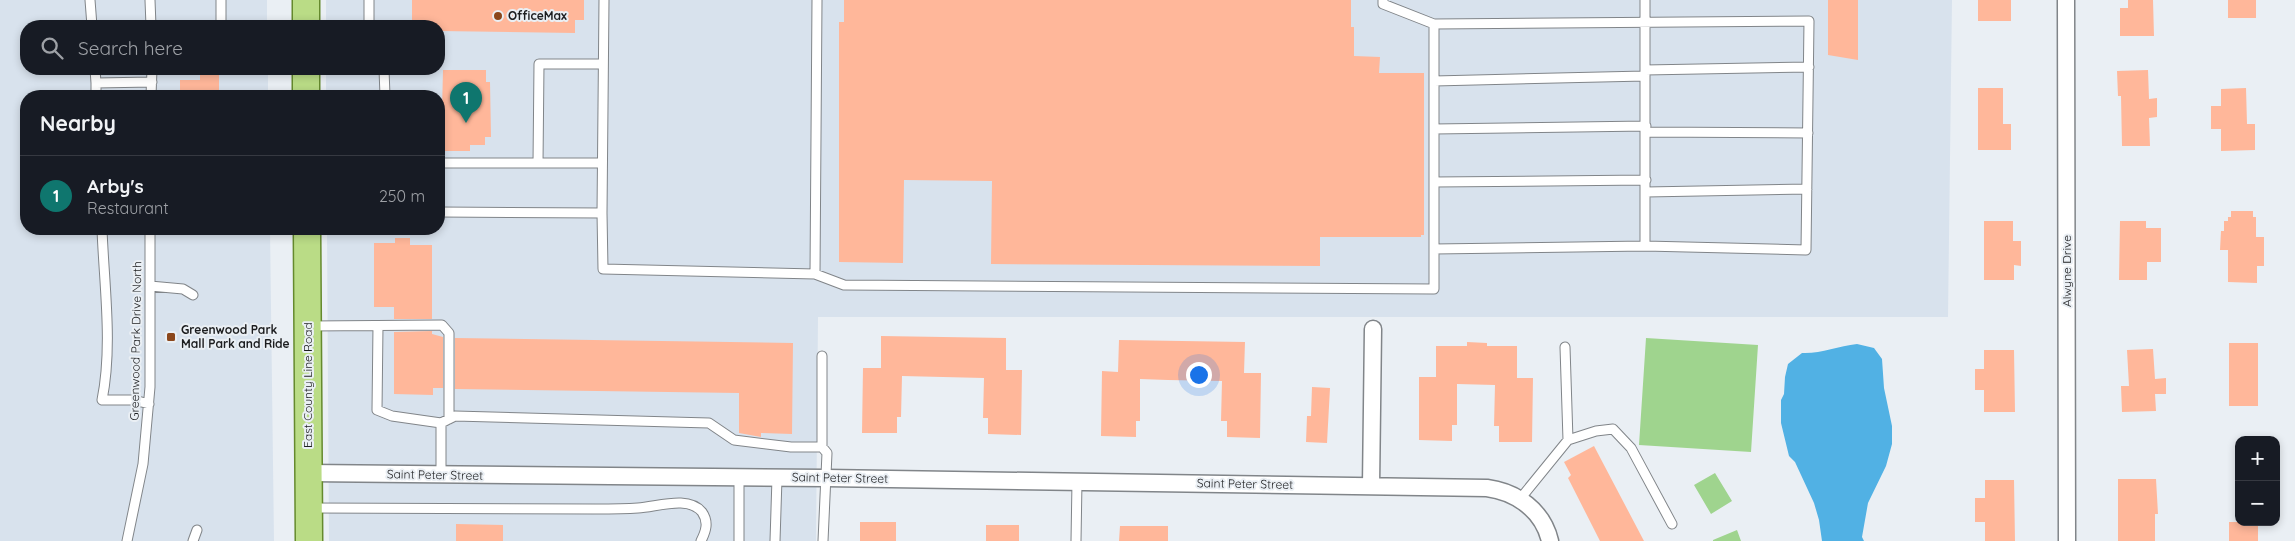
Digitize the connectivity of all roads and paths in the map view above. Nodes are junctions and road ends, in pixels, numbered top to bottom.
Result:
1 (90, 0) edge
2 (150, 0) edge
3 (221, 0) edge
4 (306, 0) edge
5 (370, 0) edge
6 (604, 0) edge
7 (817, 0) edge
8 (1383, 0) edge
9 (1645, 0) edge
10 (2066, 0) edge
11 (92, 20) edge
12 (151, 20) edge
13 (221, 20) edge
14 (306, 20) edge
15 (369, 20) edge
16 (1645, 22) junction
17 (1434, 24) junction
18 (603, 64) junction
19 (1809, 67) junction
20 (1645, 73) junction
21 (95, 75) edge
22 (152, 75) edge
23 (306, 75) edge
24 (384, 75) edge
25 (1434, 81) junction
26 (152, 82) junction
27 (96, 83) junction
28 (96, 90) edge
29 (152, 90) edge
30 (306, 90) edge
31 (385, 90) edge
32 (1434, 129) junction
33 (1646, 129) junction
34 (1808, 133) junction
35 (445, 163) edge
36 (538, 163) junction
37 (602, 163) junction
38 (1646, 180) junction
39 (1434, 182) junction
40 (1807, 189) junction
41 (1646, 192) junction
42 (445, 212) edge
43 (602, 213) junction
44 (102, 235) edge
45 (150, 235) edge
46 (307, 235) edge
47 (1645, 246) junction
48 (1434, 249) junction
49 (815, 274) junction
50 (150, 286) junction
51 (193, 295) dead end
52 (307, 326) junction
53 (378, 326) junction
54 (1373, 329) dead end
55 (1565, 347) dead end
56 (822, 356) dead end
57 (149, 404) junction
58 (445, 421) junction
59 (1568, 440) junction
60 (822, 447) junction
61 (308, 473) junction
62 (441, 475) junction
63 (739, 477) junction
64 (777, 478) junction
65 (826, 478) junction
66 (1077, 482) junction
67 (1371, 486) junction
68 (1526, 504) junction
69 (309, 508) junction
70 (1672, 524) dead end
71 (197, 530) dead end
72 (127, 541) edge
73 (193, 541) edge
74 (309, 541) edge
75 (701, 541) edge
76 (739, 541) edge
77 (775, 541) edge
78 (824, 541) edge
79 (1076, 541) edge
80 (1550, 541) edge
81 (2067, 541) edge

1 - 11 lane
2 - 12 lane
3 - 13 lane
4 - 14 main road
5 - 15 lane
6 - 18 lane
7 - 49 lane
8 - 17 lane
9 - 16 lane
10 - 81 street, Alwyne Drive
16 - 17 lane
16 - 19 lane
16 - 20 lane
17 - 25 lane
18 - 36 lane
18 - 37 lane
19 - 20 lane
19 - 34 lane
20 - 25 lane
20 - 33 lane
21 - 27 lane
22 - 26 lane
23 - 30 main road
24 - 31 lane
25 - 32 lane
26 - 27 lane
26 - 29 lane
27 - 28 lane
32 - 33 lane
32 - 39 lane
33 - 34 lane
33 - 38 lane
34 - 40 lane
35 - 36 lane
36 - 37 lane
37 - 43 lane
38 - 39 lane
38 - 41 lane
39 - 48 lane
40 - 41 lane
40 - 47 lane
41 - 47 lane
42 - 43 lane
43 - 49 lane
44 - 57 lane
45 - 50 lane, Greenwood Park Drive North
46 - 52 main road, East County Line Road
47 - 48 lane
48 - 49 lane
50 - 51 lane
50 - 57 lane, Greenwood Park Drive North
52 - 53 lane
52 - 61 main road, East County Line Road
53 - 58 lane
53 - 58 lane
54 - 67 street
55 - 59 lane
56 - 60 lane
57 - 72 lane, Greenwood Park Drive North
58 - 60 lane
58 - 62 lane
59 - 68 lane
59 - 70 lane
60 - 65 lane
61 - 62 street, Saint Peter Street
61 - 69 main road, East County Line Road
62 - 63 street, Saint Peter Street
63 - 64 street, Saint Peter Street
63 - 76 lane
64 - 65 street, Saint Peter Street
64 - 77 lane
65 - 66 street, Saint Peter Street
65 - 78 lane
66 - 67 street, Saint Peter Street
66 - 79 lane
67 - 68 street, Saint Peter Street
68 - 80 street
69 - 74 main road, East County Line Road
69 - 75 lane
71 - 73 lane

